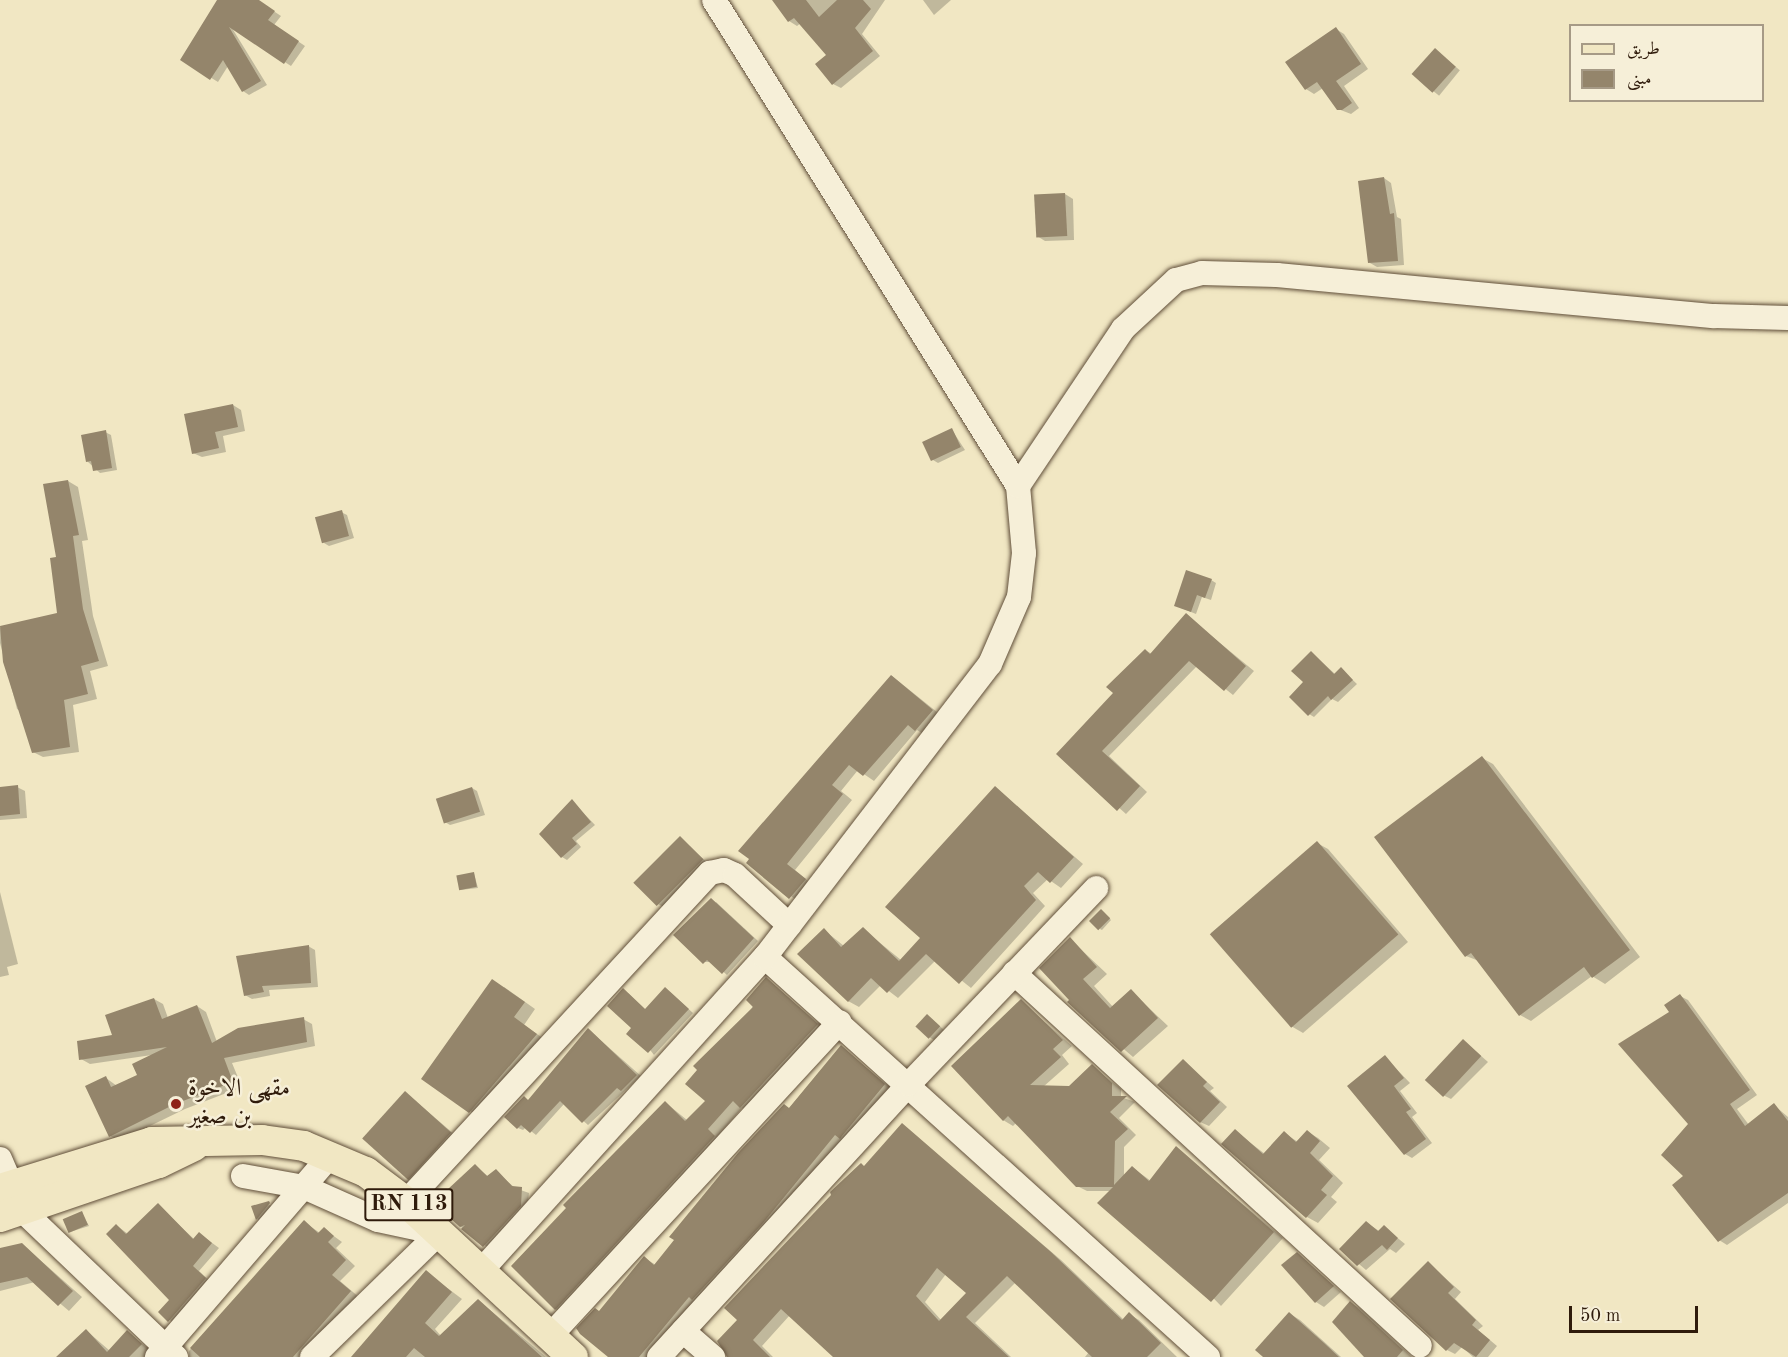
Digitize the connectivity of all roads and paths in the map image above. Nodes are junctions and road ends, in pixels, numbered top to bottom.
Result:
1 (714, 0) edge
2 (1788, 318) edge
3 (1018, 486) junction
4 (1096, 888) dead end
5 (789, 925) junction
6 (765, 957) junction
7 (1014, 974) junction
8 (840, 1022) junction
9 (909, 1083) junction
10 (330, 1156) junction
11 (243, 1176) dead end
12 (304, 1187) junction
13 (6, 1192) edge
14 (406, 1202) junction
15 (439, 1233) junction
16 (480, 1272) junction
17 (683, 1331) junction
18 (550, 1336) junction
19 (1420, 1346) dead end
20 (166, 1354) edge
21 (312, 1357) edge
22 (573, 1357) edge
23 (659, 1357) edge
24 (713, 1357) edge
25 (1208, 1357) edge

1 - 3 street
2 - 3 street
3 - 5 street
4 - 7 street
5 - 6 street
5 - 14 street
6 - 8 street
6 - 16 street
7 - 9 street
7 - 19 street
8 - 9 street
8 - 18 street
9 - 17 street
9 - 25 street
10 - 12 street
10 - 13 main road, RN 113
10 - 14 main road, RN 113
11 - 12 street
12 - 15 street
12 - 20 street
13 - 20 street
14 - 15 main road, RN 113
15 - 16 main road, RN 113
15 - 21 street
16 - 18 main road, RN 113
17 - 23 street
17 - 24 street
18 - 22 main road, RN 113

